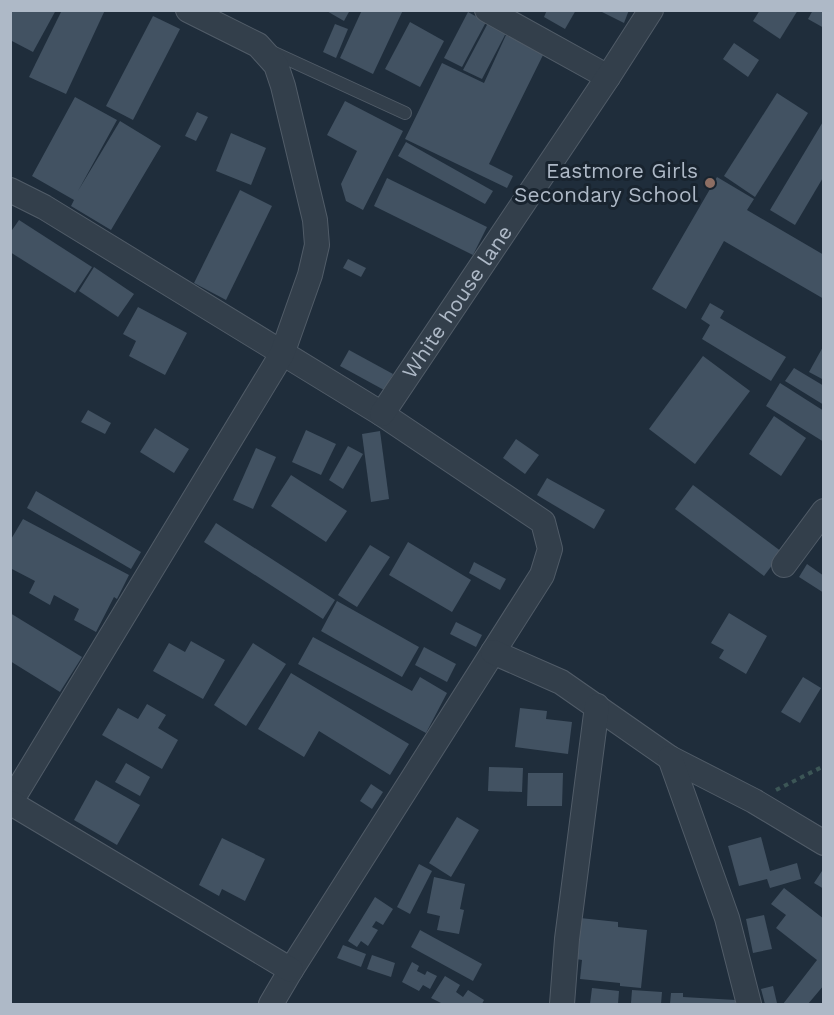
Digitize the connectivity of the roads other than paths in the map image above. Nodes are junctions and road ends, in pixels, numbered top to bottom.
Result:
1 (188, 10) edge
2 (487, 10) edge
3 (651, 10) edge
4 (258, 45) junction
5 (608, 77) junction
6 (405, 114) dead end
7 (10, 190) edge
8 (282, 354) junction
9 (382, 414) junction
10 (824, 511) edge
11 (784, 565) dead end
12 (494, 652) junction
13 (597, 706) junction
14 (670, 758) junction
15 (19, 769) edge
16 (11, 803) edge
17 (824, 843) edge
18 (291, 970) junction
19 (271, 1005) edge
20 (562, 1005) edge
21 (749, 1005) edge

1 - 4 street
2 - 5 street
3 - 5 street, White house lane
4 - 6 lane
4 - 8 street
5 - 9 street, White house lane
7 - 8 street
8 - 9 street
8 - 15 street
9 - 12 street
10 - 11 street
12 - 13 street
12 - 18 street
13 - 14 street
13 - 20 street
14 - 17 street
14 - 21 street
15 - 16 street
16 - 18 street
18 - 19 street

